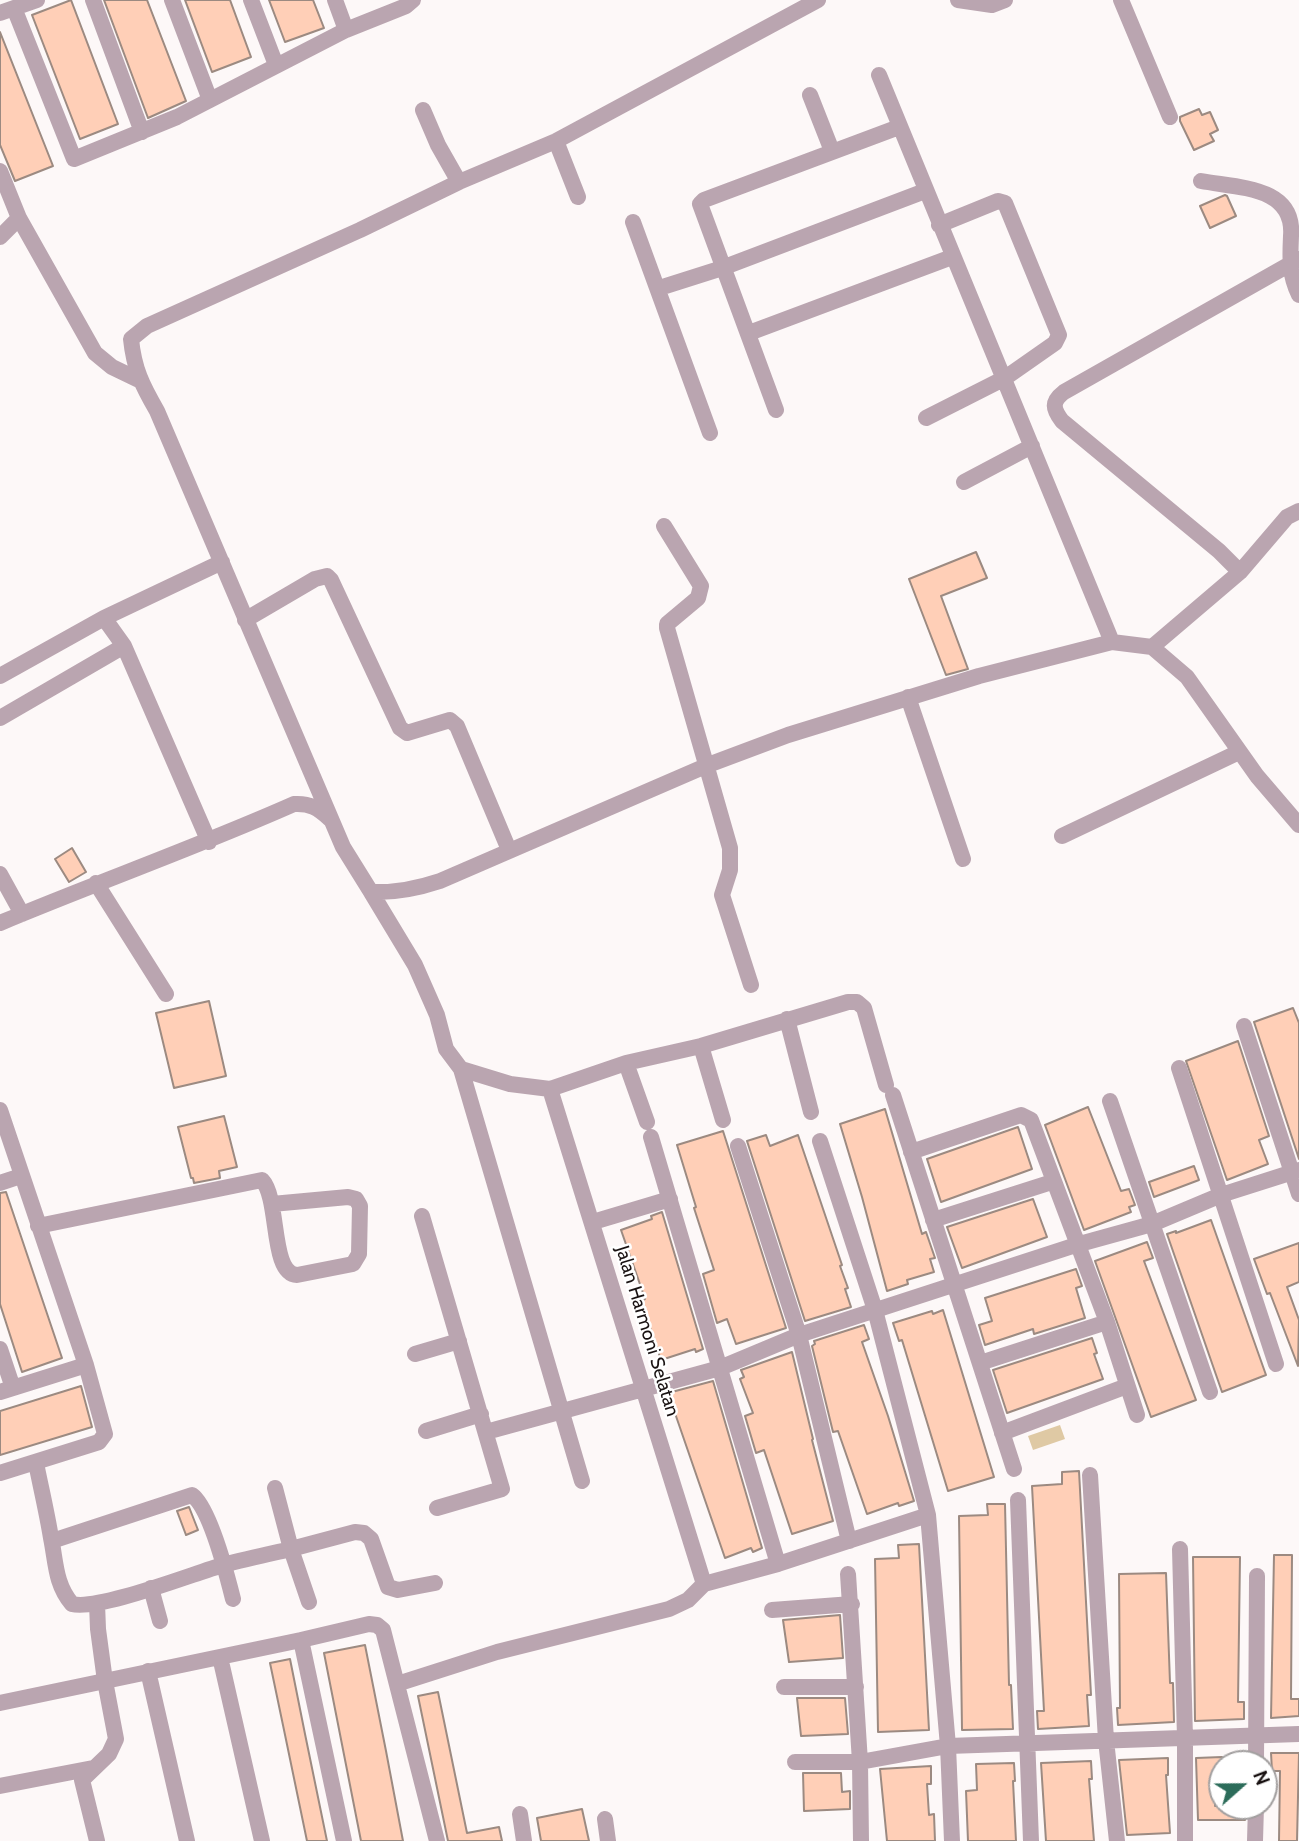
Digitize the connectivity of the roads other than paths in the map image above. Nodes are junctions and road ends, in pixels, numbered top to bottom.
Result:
1 (34, 0) edge
2 (93, 0) edge
3 (172, 0) edge
4 (251, 0) edge
5 (335, 0) edge
6 (413, 0) edge
7 (818, 0) edge
8 (958, 0) edge
9 (1005, 0) edge
10 (1121, 0) edge
11 (7, 10) edge
12 (346, 30) junction
13 (276, 65) junction
14 (878, 75) dead end
15 (810, 95) dead end
16 (210, 100) junction
17 (423, 110) dead end
18 (1170, 117) dead end
19 (899, 127) junction
20 (142, 132) junction
21 (556, 141) junction
22 (832, 151) junction
23 (0, 171) edge
24 (1201, 181) dead end
25 (459, 182) junction
26 (925, 191) junction
27 (578, 197) dead end
28 (19, 218) junction
29 (633, 222) dead end
30 (939, 225) junction
31 (0, 237) edge
32 (952, 257) junction
33 (1294, 262) edge
34 (722, 268) junction
35 (659, 289) junction
36 (1299, 295) edge
37 (749, 333) junction
38 (1004, 377) junction
39 (139, 380) junction
40 (776, 410) dead end
41 (926, 418) dead end
42 (710, 433) dead end
43 (1032, 446) junction
44 (964, 482) dead end
45 (1299, 511) edge
46 (664, 526) dead end
47 (222, 562) junction
48 (1240, 572) junction
49 (104, 618) junction
50 (246, 620) junction
51 (1112, 642) junction
52 (124, 646) junction
53 (1152, 647) junction
54 (0, 677) edge
55 (908, 697) junction
56 (0, 718) edge
57 (1239, 752) junction
58 (708, 765) junction
59 (333, 822) junction
60 (1299, 825) edge
61 (1062, 836) dead end
62 (209, 842) junction
63 (509, 850) junction
64 (963, 859) dead end
65 (0, 874) edge
66 (96, 883) junction
67 (371, 892) junction
68 (22, 914) junction
69 (0, 923) edge
70 (751, 985) dead end
71 (166, 994) dead end
72 (787, 1019) junction
73 (1244, 1026) dead end
74 (701, 1046) junction
75 (626, 1063) junction
76 (1179, 1068) dead end
77 (461, 1069) junction
78 (550, 1089) junction
79 (1110, 1101) dead end
80 (0, 1110) edge
81 (811, 1112) dead end
82 (723, 1120) dead end
83 (820, 1141) dead end
84 (738, 1146) dead end
85 (911, 1152) junction
86 (1295, 1171) edge
87 (21, 1176) junction
88 (1052, 1182) junction
89 (0, 1183) edge
90 (1299, 1194) edge
91 (1220, 1195) junction
92 (670, 1199) junction
93 (272, 1204) junction
94 (422, 1216) dead end
95 (933, 1220) junction
96 (593, 1222) junction
97 (1152, 1223) junction
98 (38, 1226) junction
99 (1076, 1245) junction
100 (954, 1284) junction
101 (875, 1310) junction
102 (1107, 1322) junction
103 (799, 1335) junction
104 (459, 1341) junction
105 (0, 1349) edge
106 (415, 1354) dead end
107 (980, 1363) junction
108 (1276, 1364) dead end
109 (86, 1365) junction
110 (720, 1368) junction
111 (1127, 1386) junction
112 (642, 1389) junction
113 (7, 1390) edge
114 (1210, 1392) dead end
115 (563, 1411) junction
116 (481, 1414) junction
117 (1137, 1415) dead end
118 (426, 1432) dead end
119 (486, 1432) junction
120 (1002, 1433) junction
121 (36, 1463) junction
122 (1014, 1469) dead end
123 (0, 1473) edge
124 (1090, 1475) dead end
125 (582, 1481) dead end
126 (275, 1488) dead end
127 (1018, 1500) dead end
128 (437, 1508) dead end
129 (928, 1515) junction
130 (52, 1541) junction
131 (849, 1541) junction
132 (291, 1549) junction
133 (1180, 1549) dead end
134 (778, 1564) junction
135 (224, 1565) junction
136 (848, 1574) dead end
137 (1256, 1576) dead end
138 (435, 1583) dead end
139 (704, 1584) junction
140 (151, 1588) junction
141 (233, 1599) dead end
142 (309, 1602) dead end
143 (97, 1603) junction
144 (852, 1604) junction
145 (772, 1609) dead end
146 (160, 1621) dead end
147 (301, 1640) junction
148 (220, 1657) junction
149 (148, 1671) junction
150 (105, 1681) junction
151 (397, 1684) junction
152 (785, 1687) dead end
153 (856, 1687) junction
154 (0, 1703) edge
155 (1299, 1734) edge
156 (1256, 1735) junction
157 (1185, 1738) junction
158 (1106, 1740) junction
159 (1027, 1743) junction
160 (948, 1745) junction
161 (1256, 1750) edge
162 (795, 1762) dead end
163 (860, 1762) junction
164 (95, 1767) junction
165 (0, 1786) edge
166 (520, 1814) dead end
167 (604, 1819) dead end
168 (1256, 1820) edge
169 (97, 1841) edge
170 (187, 1841) edge
171 (262, 1841) edge
172 (344, 1841) edge
173 (437, 1841) edge
174 (524, 1841) edge
175 (608, 1841) edge
176 (861, 1841) edge
177 (952, 1841) edge
178 (1031, 1841) edge
179 (1116, 1841) edge
180 (1185, 1841) edge
181 (1255, 1841) edge

1 - 11 street
2 - 20 street
3 - 16 street
4 - 13 street
5 - 12 street
6 - 12 street
7 - 21 street
8 - 9 street
10 - 18 street
11 - 20 street
12 - 13 street
13 - 16 street
14 - 19 street
15 - 22 street
16 - 20 street
17 - 25 street
19 - 22 street
19 - 26 street
21 - 25 street
21 - 27 street
22 - 34 street
23 - 28 street
24 - 33 street
25 - 39 street
26 - 30 street
26 - 34 street
28 - 31 street
28 - 39 street
29 - 35 street
30 - 32 street
30 - 38 street
32 - 37 street
32 - 38 street
33 - 36 street
33 - 48 street
34 - 35 street
34 - 37 street
35 - 42 street
37 - 40 street
38 - 41 street
38 - 43 street
39 - 47 street
43 - 44 street
43 - 51 street
45 - 48 street
46 - 58 street
47 - 49 street
47 - 50 street
48 - 53 street
49 - 52 street
49 - 54 street
50 - 59 street
50 - 63 street
51 - 53 street
51 - 55 street
52 - 56 street
52 - 62 street
53 - 57 street
55 - 58 street
55 - 64 street
57 - 60 street
57 - 61 street
58 - 63 street
58 - 70 street
59 - 62 street
59 - 67 street
62 - 66 street
63 - 67 street
65 - 68 street
66 - 68 street
66 - 71 street
67 - 77 street
68 - 69 street
72 - 74 street
72 - 81 street
72 - 85 street
73 - 86 street
74 - 75 street
74 - 82 street
75 - 78 street
75 - 92 street
76 - 91 street
77 - 78 street
77 - 115 street
78 - 96 street, Jalan Harmoni Selatan
79 - 97 street
80 - 87 street
83 - 101 street
84 - 103 street
85 - 88 street
85 - 95 street
86 - 90 street
86 - 91 street
87 - 89 street
87 - 98 street
88 - 95 street
88 - 99 street
91 - 97 street
91 - 108 street
92 - 96 street
92 - 110 street
93 - 93 street
93 - 98 street
94 - 104 street
95 - 100 street
96 - 112 street, Jalan Harmoni Selatan
97 - 99 street
97 - 114 street
98 - 109 street
99 - 100 street
99 - 102 street
100 - 101 street
100 - 107 street
101 - 103 street
101 - 129 street
102 - 107 street
102 - 111 street
103 - 110 street
103 - 131 street
104 - 106 street
104 - 116 street
105 - 113 street
107 - 120 street
109 - 113 street
109 - 121 street
110 - 112 street
110 - 134 street
111 - 117 street
111 - 120 street
112 - 115 street
112 - 139 street, Jalan Harmoni Selatan
115 - 119 street
115 - 125 street
116 - 118 street
116 - 119 street
119 - 128 street
120 - 122 street
121 - 123 street
121 - 130 street
124 - 158 street
126 - 132 street
127 - 159 street
129 - 131 street
129 - 160 street
130 - 135 street
130 - 143 street
131 - 134 street
132 - 135 street
132 - 138 street
132 - 142 street
133 - 157 street
134 - 139 street
135 - 140 street
135 - 141 street
136 - 144 street
137 - 156 street
139 - 151 street
140 - 143 street
140 - 146 street
143 - 150 street
144 - 145 street
144 - 153 street
147 - 148 street
147 - 151 street
147 - 172 street
148 - 149 street
148 - 171 street
149 - 150 street
149 - 170 street
150 - 154 street
150 - 164 street
151 - 173 street
152 - 153 street
153 - 163 street
155 - 156 street
156 - 157 street
156 - 161 street
157 - 158 street
157 - 180 street
158 - 159 street
158 - 179 street
159 - 160 street
159 - 178 street
160 - 163 street
160 - 177 street
162 - 163 street
163 - 176 street
164 - 165 street
164 - 169 street
166 - 174 street
167 - 175 street
168 - 181 street

